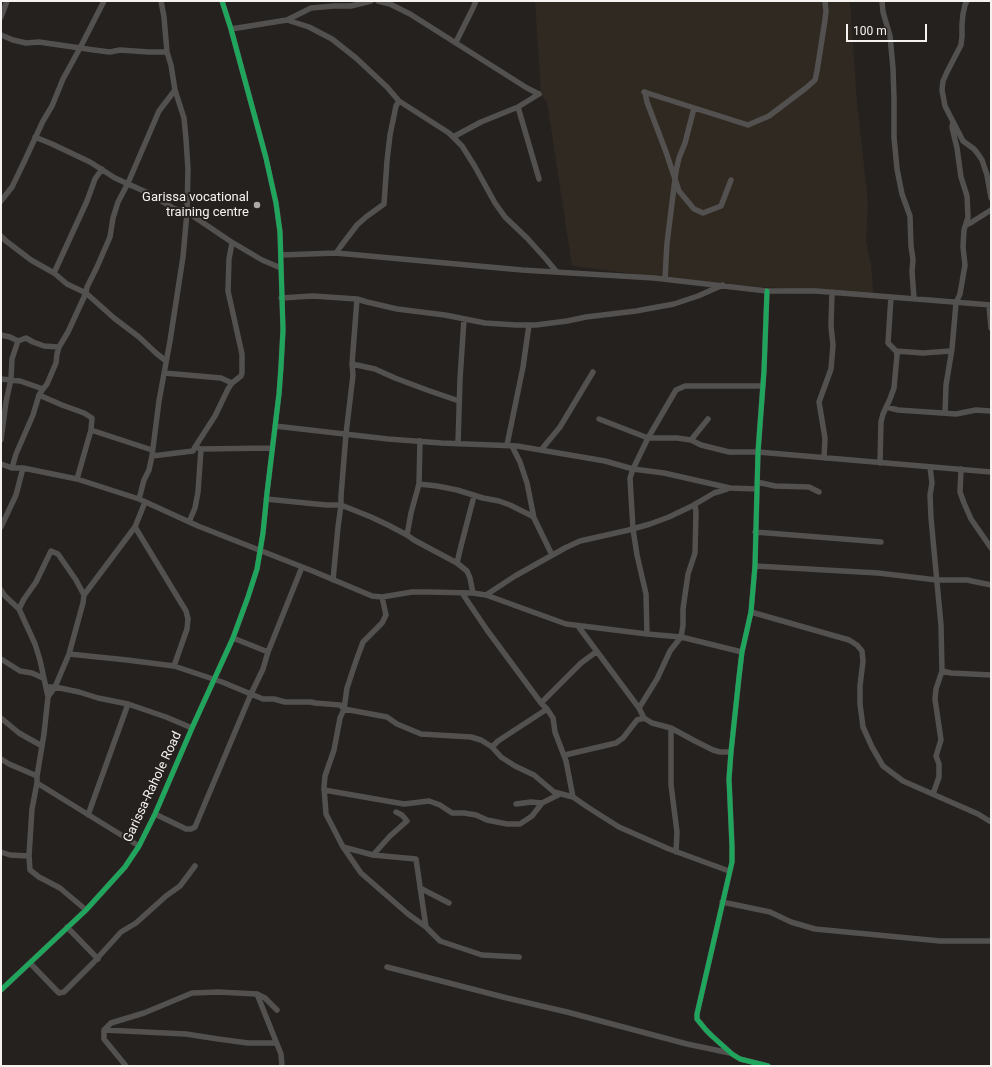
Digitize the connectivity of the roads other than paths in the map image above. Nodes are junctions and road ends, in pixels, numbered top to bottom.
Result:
1 (7, 1) edge
2 (104, 1) edge
3 (161, 1) edge
4 (222, 1) edge
5 (370, 1) edge
6 (378, 1) edge
7 (476, 1) edge
8 (825, 1) edge
9 (882, 1) edge
10 (967, 1) edge
11 (1, 17) edge
12 (287, 20) junction
13 (231, 29) junction
14 (1, 35) edge
15 (456, 42) junction
16 (80, 48) junction
17 (167, 52) junction
18 (175, 90) junction
19 (400, 101) junction
20 (518, 106) junction
21 (694, 108) junction
22 (953, 122) junction
23 (35, 137) junction
24 (453, 137) junction
25 (102, 170) junction
26 (675, 178) junction
27 (539, 180) dead end
28 (731, 180) dead end
29 (128, 183) junction
30 (991, 198) edge
31 (1, 201) edge
32 (991, 210) edge
33 (187, 212) junction
34 (966, 225) junction
35 (1, 236) edge
36 (232, 243) junction
37 (336, 253) junction
38 (281, 255) junction
39 (281, 268) junction
40 (556, 271) junction
41 (54, 273) junction
42 (664, 279) junction
43 (724, 285) junction
44 (767, 290) junction
45 (832, 292) junction
46 (86, 293) junction
47 (890, 297) junction
48 (281, 298) junction
49 (357, 299) junction
50 (914, 299) junction
51 (956, 303) junction
52 (990, 305) edge
53 (464, 319) junction
54 (528, 325) junction
55 (991, 328) edge
56 (1, 335) edge
57 (18, 341) junction
58 (59, 347) junction
59 (896, 351) junction
60 (951, 352) junction
61 (166, 361) junction
62 (352, 364) junction
63 (593, 372) dead end
64 (164, 373) junction
65 (1, 379) edge
66 (11, 379) junction
67 (232, 383) junction
68 (763, 386) junction
69 (42, 389) junction
70 (39, 395) junction
71 (459, 401) junction
72 (886, 406) junction
73 (991, 411) edge
74 (945, 414) junction
75 (599, 419) dead end
76 (708, 419) dead end
77 (275, 426) junction
78 (91, 430) junction
79 (346, 434) junction
80 (648, 438) junction
81 (1, 440) edge
82 (691, 440) junction
83 (420, 441) junction
84 (458, 443) junction
85 (510, 446) junction
86 (198, 448) junction
87 (272, 448) junction
88 (152, 450) junction
89 (541, 450) junction
90 (758, 452) junction
91 (152, 456) junction
92 (824, 458) junction
93 (880, 463) junction
94 (1, 464) edge
95 (930, 467) junction
96 (12, 468) junction
97 (23, 468) junction
98 (961, 469) junction
99 (633, 470) junction
100 (991, 472) edge
101 (77, 479) junction
102 (757, 482) junction
103 (419, 484) junction
104 (730, 488) junction
105 (757, 489) junction
106 (819, 492) dead end
107 (474, 496) junction
108 (266, 499) junction
109 (142, 501) junction
110 (695, 504) junction
111 (341, 505) junction
112 (534, 518) junction
113 (189, 522) junction
114 (1, 527) edge
115 (135, 527) junction
116 (633, 529) junction
117 (756, 532) junction
118 (407, 535) junction
119 (881, 542) dead end
120 (991, 548) edge
121 (260, 551) junction
122 (552, 555) junction
123 (458, 563) junction
124 (755, 566) junction
125 (302, 568) junction
126 (333, 580) junction
127 (937, 580) junction
128 (991, 585) edge
129 (1, 590) edge
130 (462, 593) junction
131 (473, 593) junction
132 (84, 595) junction
133 (486, 595) junction
134 (382, 597) junction
135 (19, 609) junction
136 (751, 612) junction
137 (578, 626) junction
138 (647, 634) junction
139 (681, 637) junction
140 (233, 638) junction
141 (268, 652) junction
142 (596, 652) junction
143 (742, 652) junction
144 (69, 654) junction
145 (1, 658) edge
146 (174, 666) junction
147 (942, 671) junction
148 (991, 675) edge
149 (43, 678) junction
150 (214, 680) junction
151 (46, 687) junction
152 (55, 687) junction
153 (251, 694) junction
154 (48, 697) junction
155 (541, 703) junction
156 (128, 704) junction
157 (639, 708) junction
158 (344, 709) junction
159 (546, 709) junction
160 (1, 718) edge
161 (644, 718) junction
162 (192, 728) junction
163 (671, 728) junction
164 (42, 746) junction
165 (492, 747) junction
166 (731, 752) junction
167 (565, 755) junction
168 (1, 759) edge
169 (37, 776) junction
170 (37, 783) junction
171 (324, 790) junction
172 (560, 794) junction
173 (933, 794) junction
174 (573, 797) junction
175 (542, 803) junction
176 (516, 804) dead end
177 (396, 812) dead end
178 (88, 814) junction
179 (154, 814) junction
180 (991, 822) edge
181 (139, 846) junction
182 (343, 847) junction
183 (1, 852) edge
184 (676, 852) junction
185 (373, 855) junction
186 (29, 856) junction
187 (195, 866) dead end
188 (729, 871) junction
189 (420, 888) junction
190 (722, 902) junction
191 (449, 903) dead end
192 (86, 910) junction
193 (67, 927) junction
194 (426, 927) junction
195 (991, 941) edge
196 (519, 956) dead end
197 (98, 959) junction
198 (30, 963) junction
199 (387, 967) dead end
200 (1, 990) edge
201 (257, 994) junction
202 (277, 1010) dead end
203 (104, 1030) junction
204 (276, 1043) junction
205 (732, 1054) junction
206 (740, 1059) junction
207 (126, 1066) edge
208 (282, 1066) edge
209 (743, 1066) edge
210 (768, 1066) edge

1 - 11 street
2 - 16 street
3 - 17 street
4 - 13 street, Garissa-Rahole Road
5 - 12 street
6 - 15 street
7 - 15 street
8 - 21 street
9 - 50 street
10 - 22 street
12 - 13 street
12 - 19 street
13 - 38 street, Garissa-Rahole Road
14 - 16 street
15 - 20 street
16 - 17 street
16 - 23 street
17 - 18 street
18 - 29 street
18 - 33 street
19 - 24 street
19 - 37 street
20 - 24 street
20 - 27 street
21 - 26 street
21 - 26 street
22 - 30 street
22 - 34 street
23 - 25 street
23 - 31 street
24 - 40 street
25 - 29 street
25 - 41 street
26 - 28 street
26 - 42 street
29 - 33 street
29 - 46 street
32 - 34 street
33 - 36 street
33 - 61 street
34 - 51 street
35 - 41 street
36 - 39 street
36 - 67 street
37 - 38 street
37 - 40 street
38 - 39 street, Garissa-Rahole Road
39 - 48 street, Garissa-Rahole Road
40 - 42 street
41 - 46 street
42 - 43 street
43 - 44 street
43 - 54 street
44 - 45 street
44 - 68 street
45 - 47 street
45 - 92 street
46 - 58 street
46 - 61 street
47 - 50 street
47 - 59 street
48 - 49 street
48 - 77 street, Garissa-Rahole Road
49 - 53 street
49 - 62 street
50 - 51 street
51 - 52 street
51 - 60 street
52 - 55 street
53 - 54 street
53 - 71 street
54 - 85 street
56 - 57 street
57 - 58 street
57 - 66 street
58 - 69 street
59 - 60 street
59 - 72 street
60 - 74 street
61 - 64 street
62 - 71 street
62 - 79 street
63 - 89 street
64 - 67 street
64 - 88 street
65 - 66 street
66 - 69 street
66 - 81 street
67 - 86 street
68 - 80 street
68 - 90 street
69 - 70 street
70 - 78 street
70 - 96 street
71 - 84 street
72 - 74 street
72 - 93 street
73 - 74 street
75 - 80 street
76 - 82 street
77 - 79 street
77 - 87 street, Garissa-Rahole Road
78 - 88 street
78 - 101 street
79 - 83 street
79 - 111 street
80 - 82 street
80 - 99 street
82 - 90 street
83 - 84 street
83 - 103 street
84 - 85 street
85 - 89 street
85 - 112 street
86 - 87 street
86 - 91 street
86 - 113 street
87 - 108 street, Garissa-Rahole Road
88 - 91 street
89 - 99 street
90 - 92 street
90 - 102 street
91 - 109 street
92 - 93 street
93 - 95 street
94 - 96 street
95 - 98 street
95 - 127 street
96 - 97 street
97 - 101 street
97 - 114 street
98 - 100 street
98 - 120 street
99 - 104 street
99 - 116 street
101 - 109 street
102 - 105 street
102 - 106 street
103 - 107 street
103 - 118 street
104 - 105 street
104 - 110 street
105 - 117 street
107 - 112 street
107 - 123 street
108 - 111 street
108 - 121 street, Garissa-Rahole Road
109 - 113 street
109 - 115 street
110 - 116 street
110 - 139 street
111 - 118 street
111 - 126 street
112 - 122 street
113 - 121 street
115 - 132 street
115 - 146 street
116 - 122 street
116 - 138 street
117 - 119 street
117 - 124 street
118 - 123 street
121 - 125 street
121 - 140 street, Garissa-Rahole Road
122 - 133 street
123 - 131 street
124 - 127 street
124 - 136 street
125 - 126 street
125 - 141 street
126 - 134 street
127 - 128 street
127 - 147 street
129 - 135 street
130 - 131 street
130 - 134 street
130 - 155 street
131 - 133 street
132 - 135 street
132 - 144 street
133 - 137 street
134 - 158 street
135 - 149 street
136 - 143 street
136 - 173 street
137 - 138 street
137 - 142 street
138 - 139 street
139 - 143 street
139 - 157 street
140 - 141 street
140 - 150 street, Garissa-Rahole Road
141 - 153 street
142 - 155 street
142 - 157 street
143 - 166 street
144 - 146 street
144 - 152 street
145 - 149 street
146 - 150 street
147 - 148 street
147 - 173 street
149 - 151 street
150 - 153 street
150 - 162 street, Garissa-Rahole Road
151 - 152 street
151 - 154 street
152 - 154 street
152 - 156 street
153 - 158 street
153 - 179 street
154 - 164 street
155 - 159 street
156 - 162 street
156 - 178 street
157 - 161 street
158 - 165 street
158 - 171 street
159 - 165 street
159 - 167 street
160 - 164 street
161 - 163 street
161 - 167 street
162 - 179 street, Garissa-Rahole Road
163 - 166 street
163 - 184 street
164 - 169 street
165 - 172 street
166 - 188 street
167 - 174 street
168 - 169 street
169 - 170 street
170 - 178 street
170 - 186 street
171 - 175 street
171 - 182 street
172 - 174 street
172 - 175 street
173 - 180 street
174 - 184 street
175 - 176 street
177 - 185 street
178 - 181 street
179 - 181 street, Garissa-Rahole Road
181 - 192 street, Garissa-Rahole Road
182 - 185 street
182 - 194 street
183 - 186 street
184 - 188 street
185 - 189 street
186 - 192 street
187 - 197 street
188 - 190 street
189 - 191 street
189 - 194 street
190 - 195 street
190 - 205 street
192 - 193 street, Garissa-Rahole Road
193 - 197 street
193 - 198 street, Garissa-Rahole Road
194 - 196 street
197 - 198 street
198 - 200 street, Garissa-Rahole Road
199 - 205 street
201 - 202 street
201 - 203 street
201 - 204 street
203 - 204 street
203 - 207 street
204 - 208 street
205 - 206 street
206 - 209 street
206 - 210 street

